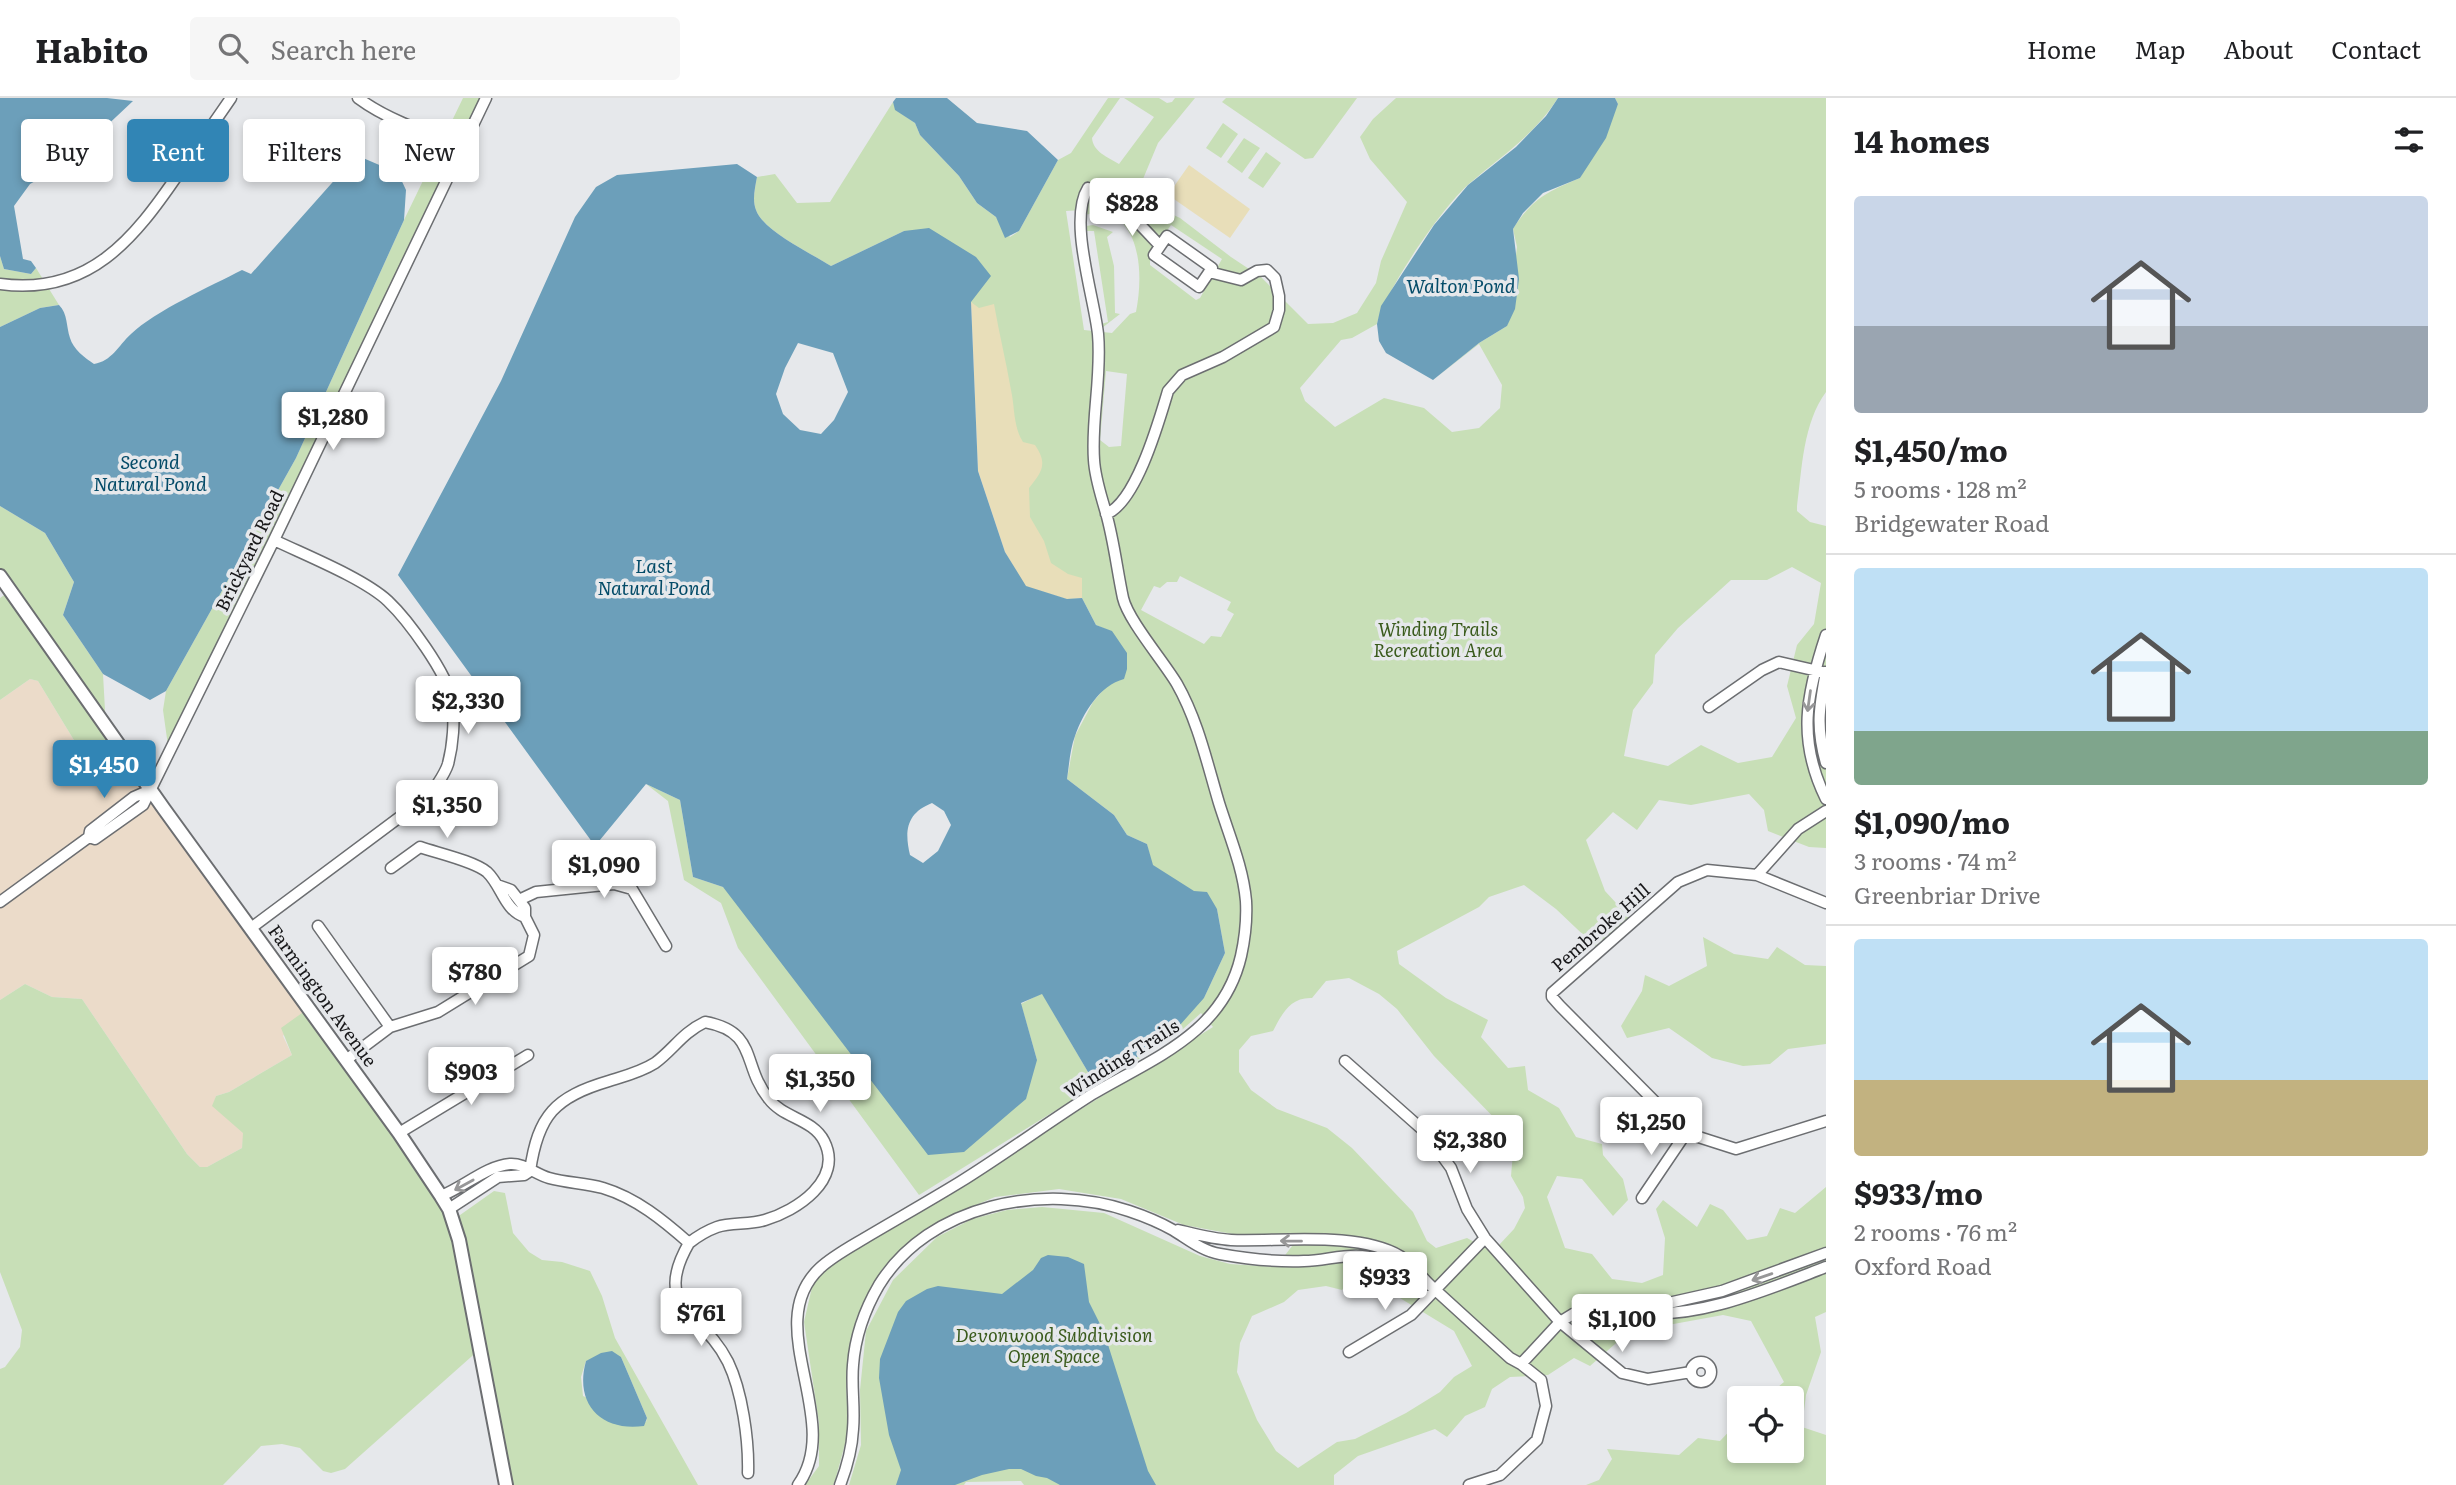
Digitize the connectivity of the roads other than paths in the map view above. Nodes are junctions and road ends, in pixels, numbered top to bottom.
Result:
1 (231, 98) edge
2 (358, 98) edge
3 (486, 98) edge
4 (393, 119) edge
5 (476, 119) edge
6 (445, 182) edge
7 (1160, 246) junction
8 (1209, 272) junction
9 (0, 284) edge
10 (1107, 514) junction
11 (274, 540) junction
12 (0, 576) edge
13 (1826, 635) edge
14 (1814, 670) junction
15 (1826, 673) edge
16 (1709, 708) dead end
17 (1826, 763) edge
18 (150, 790) junction
19 (1826, 799) edge
20 (1826, 811) edge
21 (391, 868) dead end
22 (1757, 876) junction
23 (497, 885) junction
24 (519, 900) junction
25 (0, 902) edge
26 (1826, 902) edge
27 (525, 917) junction
28 (318, 926) dead end
29 (251, 928) junction
30 (666, 946) dead end
31 (390, 1027) junction
32 (528, 1055) dead end
33 (346, 1060) junction
34 (1346, 1061) dead end
35 (1826, 1121) edge
36 (399, 1133) junction
37 (1686, 1133) junction
38 (530, 1171) junction
39 (441, 1196) junction
40 (1642, 1198) dead end
41 (449, 1209) junction
42 (1171, 1229) junction
43 (1485, 1238) junction
44 (689, 1243) junction
45 (1826, 1254) edge
46 (1826, 1267) edge
47 (1421, 1277) junction
48 (1434, 1289) junction
49 (1625, 1310) junction
50 (1560, 1322) junction
51 (1349, 1352) dead end
52 (1521, 1364) junction
53 (1690, 1372) dead end
54 (748, 1473) dead end
55 (506, 1485) edge
56 (799, 1485) edge
57 (839, 1485) edge
58 (1469, 1485) edge

1 - 9 street
2 - 4 street
3 - 5 street, Brickyard Road
6 - 11 street, Brickyard Road
7 - 8 street
7 - 8 street, Winding Trails
7 - 10 street, Winding Trails
8 - 10 street, Winding Trails
10 - 56 street, Winding Trails
11 - 18 street, Brickyard Road
11 - 29 street
12 - 18 main road, Farmington Avenue
13 - 14 street
14 - 15 street
14 - 16 street
14 -> 19 street
15 - 17 street
18 - 25 street
18 - 29 main road, Farmington Avenue
20 - 22 street
21 - 23 street
22 - 26 street, Pembroke Hill
22 - 37 street, Pembroke Hill
23 - 24 street
23 - 27 street
24 - 27 street
24 - 30 street
27 - 31 street
28 - 31 street
29 - 33 main road, Farmington Avenue
31 - 33 street
32 - 36 street
33 - 36 main road, Farmington Avenue
34 - 43 street
35 - 37 street, Pembroke Hill
36 - 39 main road, Farmington Avenue
37 - 40 street
38 -> 39 street
38 - 41 street
38 - 44 street
38 - 44 street
39 - 41 main road, Farmington Avenue
41 - 55 main road, Farmington Avenue
42 - 47 street
47 -> 42 street
42 - 57 street
43 - 48 street
43 - 50 street
44 - 54 street
45 -> 49 street
46 - 49 street
47 - 48 street
48 - 51 street
48 - 52 street
49 - 50 street
50 - 52 street
50 - 53 street
52 - 58 street

